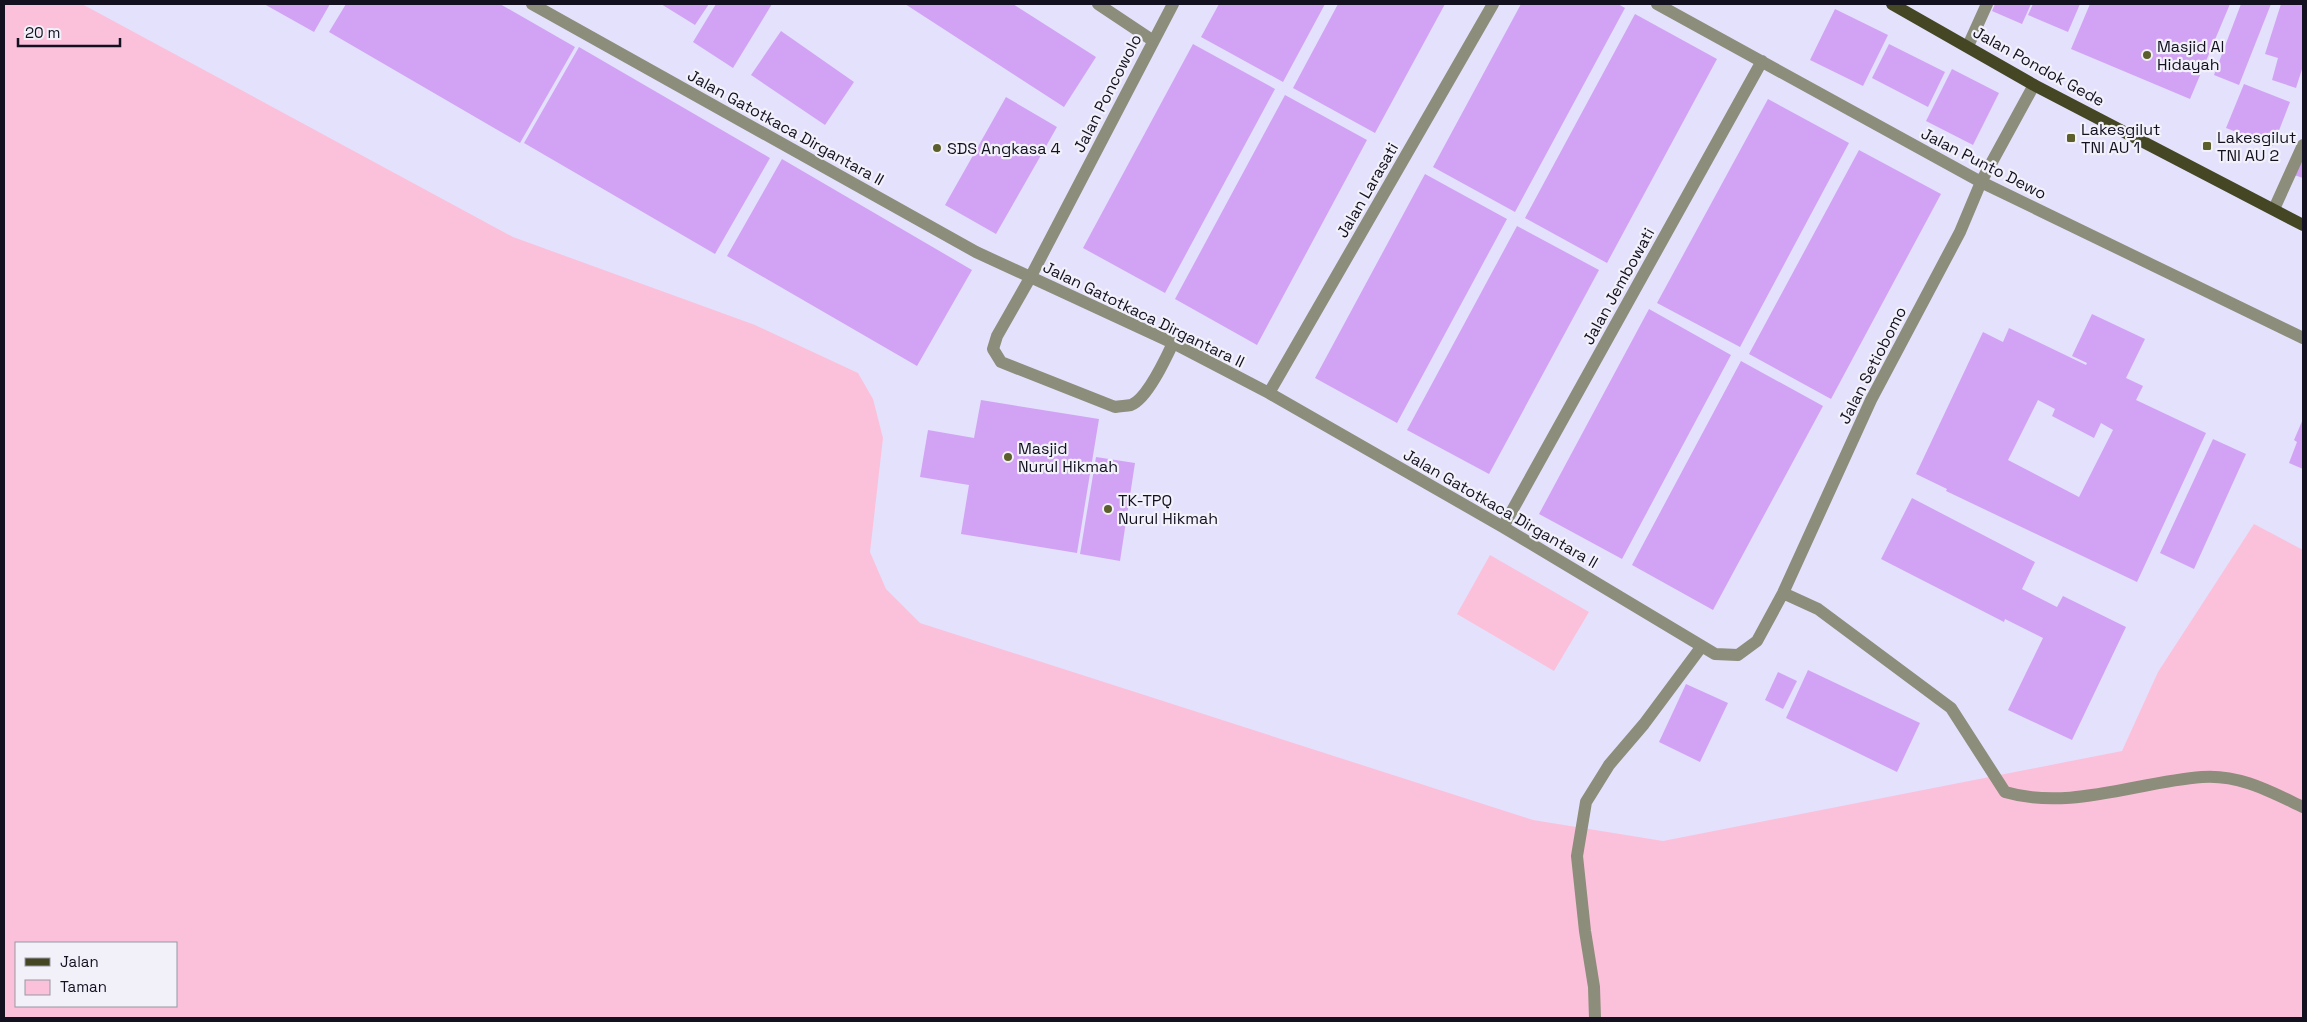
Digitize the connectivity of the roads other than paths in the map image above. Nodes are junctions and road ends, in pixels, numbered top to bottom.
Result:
1 (532, 4) edge
2 (1098, 4) edge
3 (1173, 4) edge
4 (1493, 4) edge
5 (1657, 4) edge
6 (1892, 4) edge
7 (1987, 4) edge
8 (1152, 40) junction
9 (1968, 46) junction
10 (1762, 61) junction
11 (2034, 86) junction
12 (2303, 144) edge
13 (1981, 182) junction
14 (2274, 209) junction
15 (2303, 225) edge
16 (1030, 278) junction
17 (2303, 338) edge
18 (1173, 343) junction
19 (1269, 393) junction
20 (1503, 527) junction
21 (1783, 593) junction
22 (1702, 646) junction
23 (1738, 655) joint
24 (2303, 807) edge
25 (1595, 1018) edge

1 - 16 street, Jalan Gatotkaca Dirgantara II
2 - 8 street
3 - 8 street, Jalan Poncowolo
4 - 19 street, Jalan Larasati
5 - 10 street, Jalan Punto Dewo
6 - 9 main road, Jalan Pondok Gede
7 - 9 street
8 - 16 street, Jalan Poncowolo
9 - 11 main road, Jalan Pondok Gede
10 - 13 street, Jalan Punto Dewo
10 - 20 street, Jalan Jembowati
11 - 13 street, Jalan Setiobomo
11 - 14 main road, Jalan Pondok Gede
12 - 14 street
13 - 17 street, Jalan Punto Dewo
13 - 21 street, Jalan Setiobomo
14 - 15 main road, Jalan Pondok Gede
16 - 18 street, Jalan Gatotkaca Dirgantara II
16 - 18 street, Jalan Poncowolo
18 - 19 street, Jalan Gatotkaca Dirgantara II
19 - 20 street, Jalan Gatotkaca Dirgantara II
20 - 22 street, Jalan Gatotkaca Dirgantara II
21 - 23 street, Jalan Setiobomo
21 - 24 street
22 - 23 street, Jalan Gatotkaca Dirgantara II
22 - 25 street

